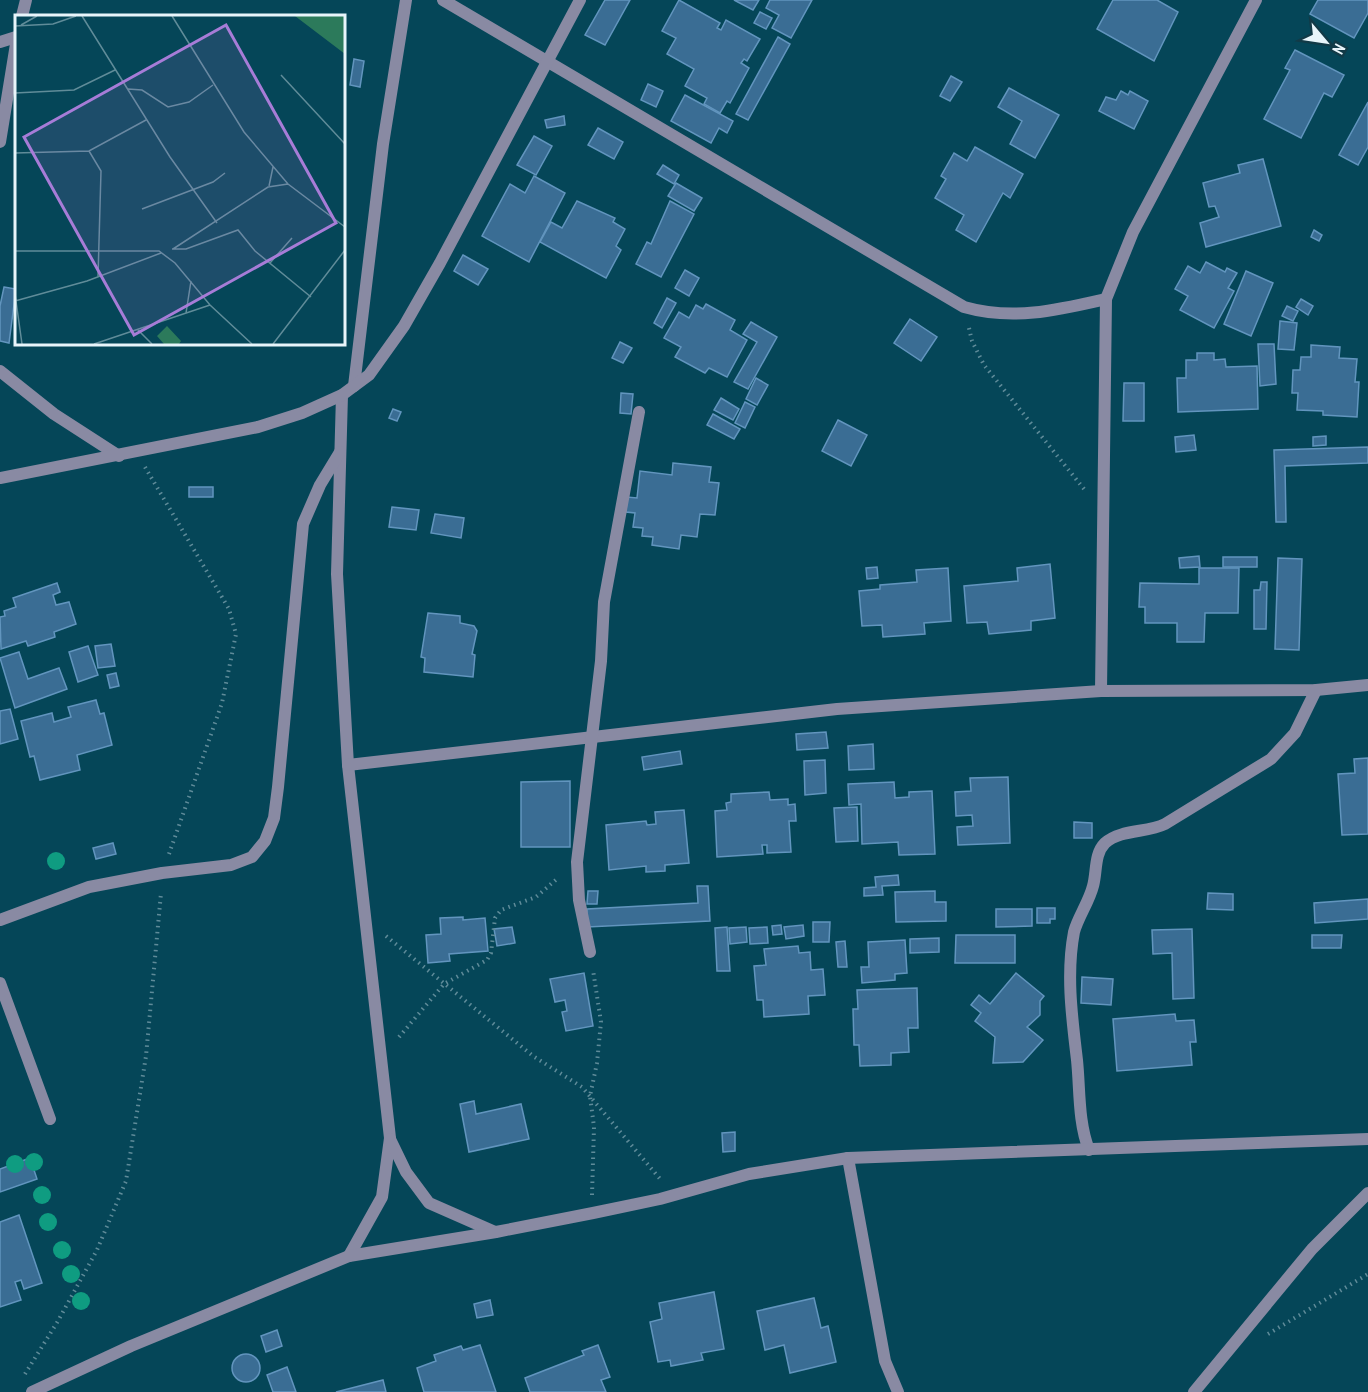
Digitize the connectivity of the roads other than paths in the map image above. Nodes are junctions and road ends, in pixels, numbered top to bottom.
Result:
1 (26, 0) edge
2 (406, 0) edge
3 (443, 0) edge
4 (580, 0) edge
5 (1256, 0) edge
6 (22, 15) edge
7 (15, 37) edge
8 (0, 42) edge
9 (15, 50) edge
10 (546, 63) junction
11 (0, 142) edge
12 (1106, 299) junction
13 (0, 371) edge
14 (354, 386) junction
15 (342, 395) junction
16 (639, 412) dead end
17 (341, 451) junction
18 (119, 456) junction
19 (0, 478) edge
20 (1368, 685) edge
21 (1316, 690) junction
22 (1101, 691) junction
23 (590, 739) junction
24 (348, 765) junction
25 (0, 920) edge
26 (590, 951) road end
27 (0, 983) edge
28 (50, 1119) dead end
29 (390, 1138) junction
30 (1368, 1139) edge
31 (1089, 1150) junction
32 (848, 1158) junction
33 (1368, 1193) edge
34 (496, 1232) junction
35 (349, 1256) junction
36 (32, 1392) edge
37 (898, 1392) edge
38 (1194, 1392) edge

1 - 6 street
2 - 14 street
3 - 10 street
4 - 10 street
5 - 12 street
7 - 8 street
9 - 11 street
10 - 12 street
10 - 14 street
12 - 22 street
13 - 18 street
14 - 15 street
15 - 17 street
15 - 18 street
16 - 23 street
17 - 24 street
17 - 25 street
18 - 19 street
20 - 21 street
21 - 22 street
21 - 31 street
22 - 23 street
23 - 24 street
23 - 26 street
24 - 29 street
27 - 28 street
29 - 34 street
29 - 35 street
30 - 31 street
31 - 32 street
32 - 34 street
32 - 37 street
33 - 38 street
34 - 35 street
35 - 36 street

